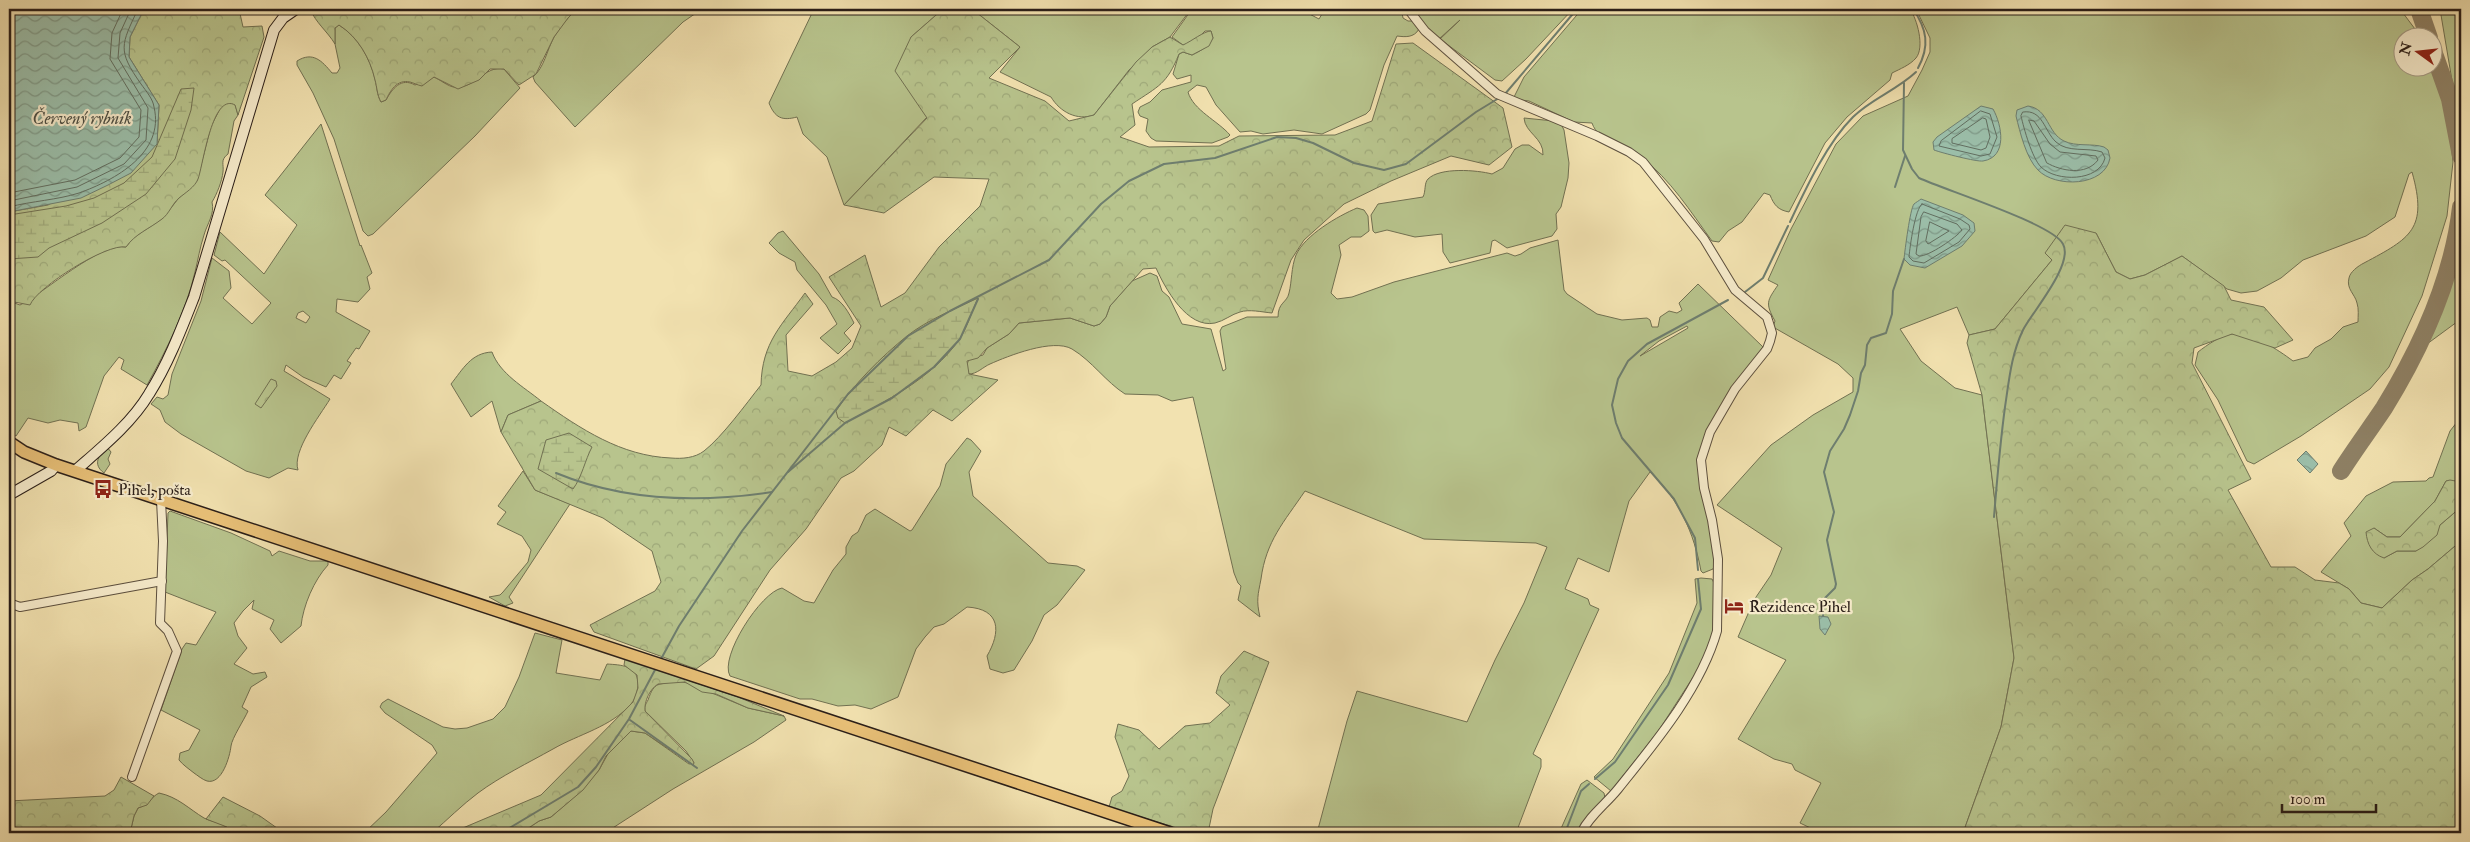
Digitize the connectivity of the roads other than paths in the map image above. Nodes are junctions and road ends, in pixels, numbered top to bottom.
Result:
1 (296, 9) edge
2 (1408, 9) edge
3 (9, 442) edge
4 (56, 465) junction
5 (75, 471) junction
6 (9, 495) edge
7 (161, 500) junction
8 (162, 581) junction
9 (9, 603) edge
10 (132, 777) dead end
11 (1170, 833) edge
12 (1581, 833) edge

1 - 5 street
2 - 12 street
3 - 4 main road
4 - 5 main road
4 - 6 street
5 - 7 main road
7 - 8 street
7 - 11 main road
8 - 9 street
8 - 10 street

